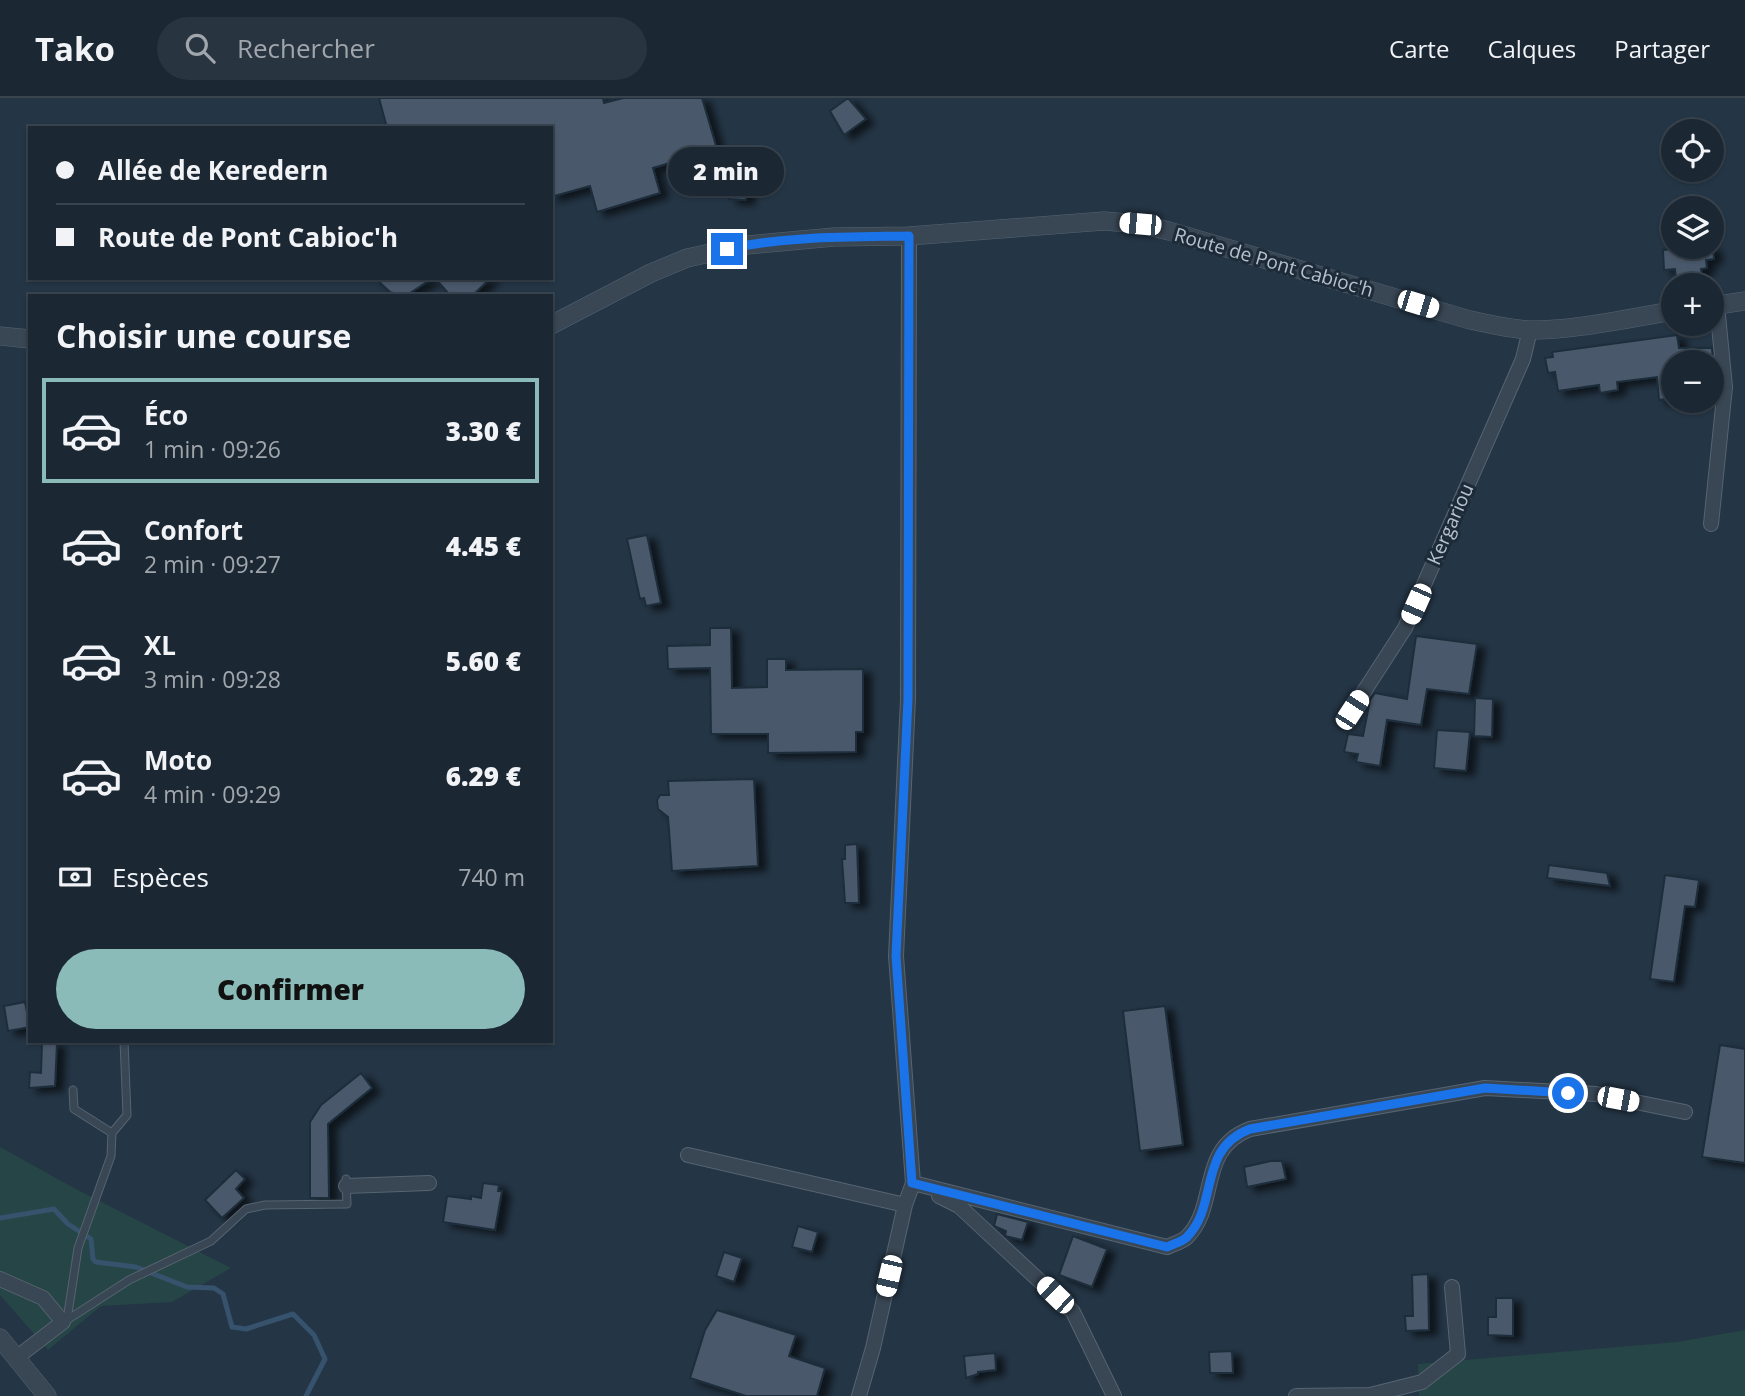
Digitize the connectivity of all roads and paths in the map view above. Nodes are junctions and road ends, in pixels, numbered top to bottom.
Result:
1 (909, 236) junction
2 (1745, 300) edge
3 (1724, 303) edge
4 (1661, 314) edge
5 (553, 323) edge
6 (1530, 330) junction
7 (0, 336) edge
8 (1718, 336) edge
9 (28, 339) edge
10 (1711, 524) dead end
11 (1352, 710) dead end
12 (124, 1043) edge
13 (73, 1090) dead end
14 (1685, 1112) dead end
15 (112, 1133) junction
16 (688, 1155) dead end
17 (346, 1182) joint
18 (429, 1183) dead end
19 (912, 1183) junction
20 (905, 1205) junction
21 (0, 1279) edge
22 (1452, 1287) dead end
23 (65, 1321) junction
24 (0, 1338) edge
25 (16, 1358) junction
26 (47, 1396) edge
27 (859, 1396) edge
28 (1114, 1396) edge
29 (1296, 1396) edge

1 - 5 street, Route de Pont Cabioc'h
1 - 6 street, Route de Pont Cabioc'h
1 - 19 street
2 - 3 street
4 - 6 street, Route de Pont Cabioc'h
6 - 11 street, Kergariou
7 - 9 street
8 - 10 street
12 - 15 lane
13 - 15 lane
14 - 19 street
15 - 23 lane
16 - 20 street
17 - 18 street
17 - 23 lane
19 - 20 street
19 - 28 street
20 - 27 street
21 - 23 street
22 - 29 street
23 - 25 street
24 - 25 street
25 - 26 street

